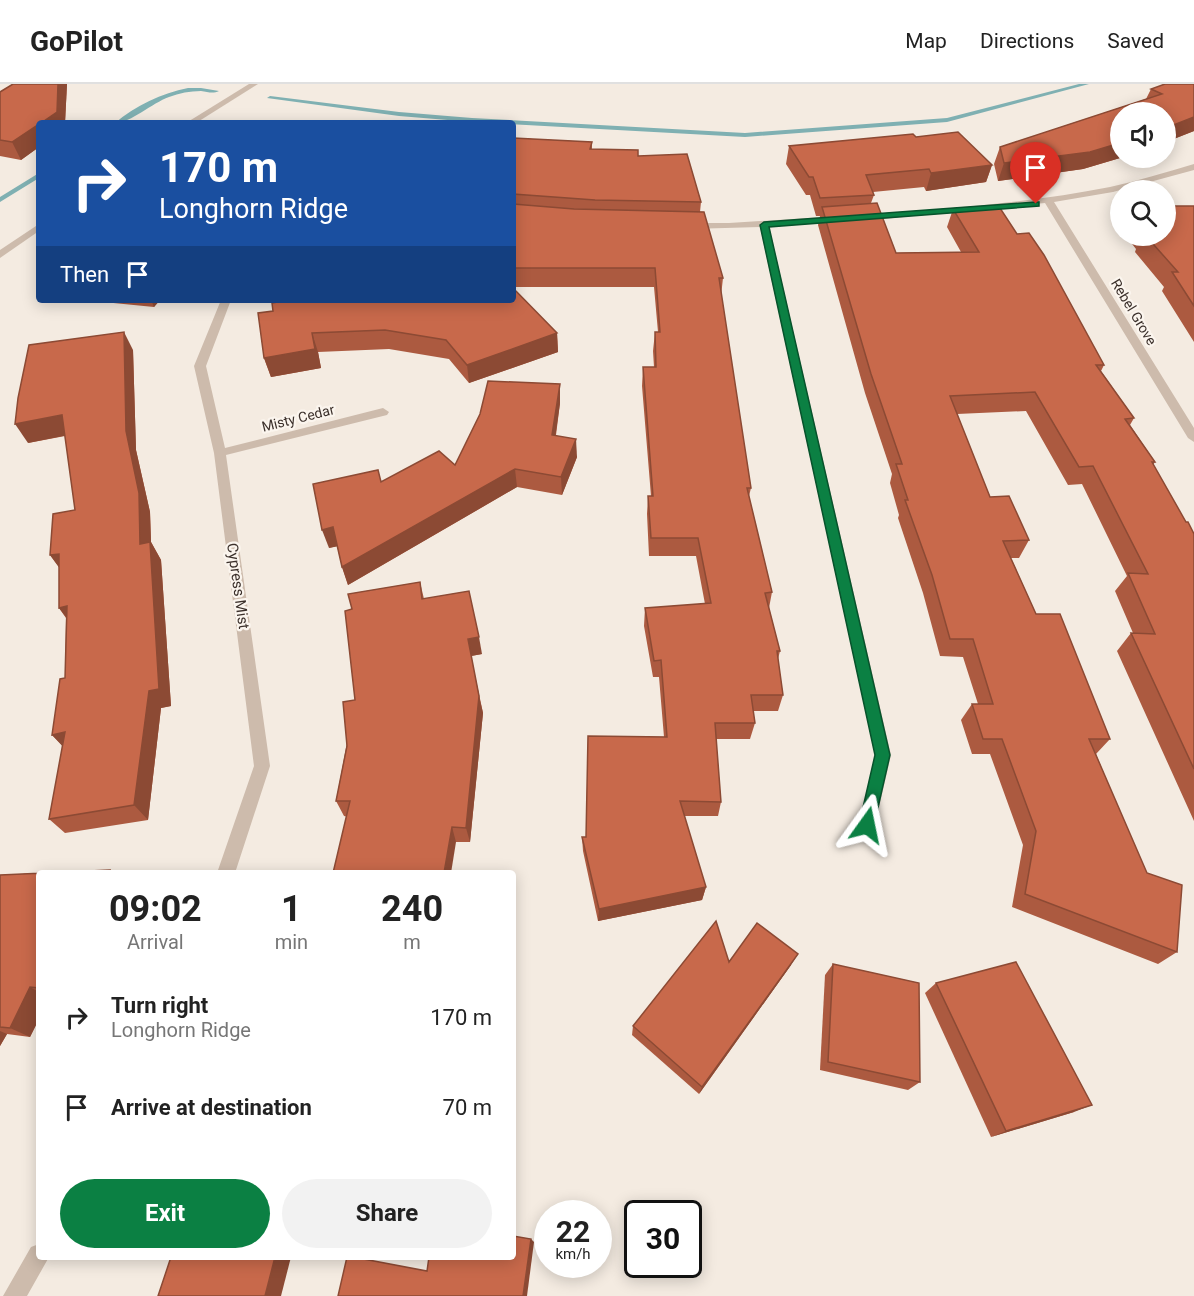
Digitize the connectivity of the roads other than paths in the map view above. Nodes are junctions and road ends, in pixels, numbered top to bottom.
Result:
1 (255, 84) edge
2 (195, 120) edge
3 (1194, 167) edge
4 (1049, 202) junction
5 (764, 225) junction
6 (682, 226) edge
7 (36, 228) edge
8 (0, 255) edge
9 (225, 303) edge
10 (383, 412) dead end
11 (1194, 438) edge
12 (220, 453) junction
13 (867, 825) dead end
14 (227, 870) edge
15 (36, 1260) edge
16 (15, 1296) edge

1 - 2 street
3 - 4 street
4 - 5 street
4 - 11 street, Rebel Grove
5 - 6 street
5 - 13 street
7 - 8 street
9 - 12 street, Cypress Mist
10 - 12 street, Misty Cedar
12 - 14 street, Cypress Mist
15 - 16 street

